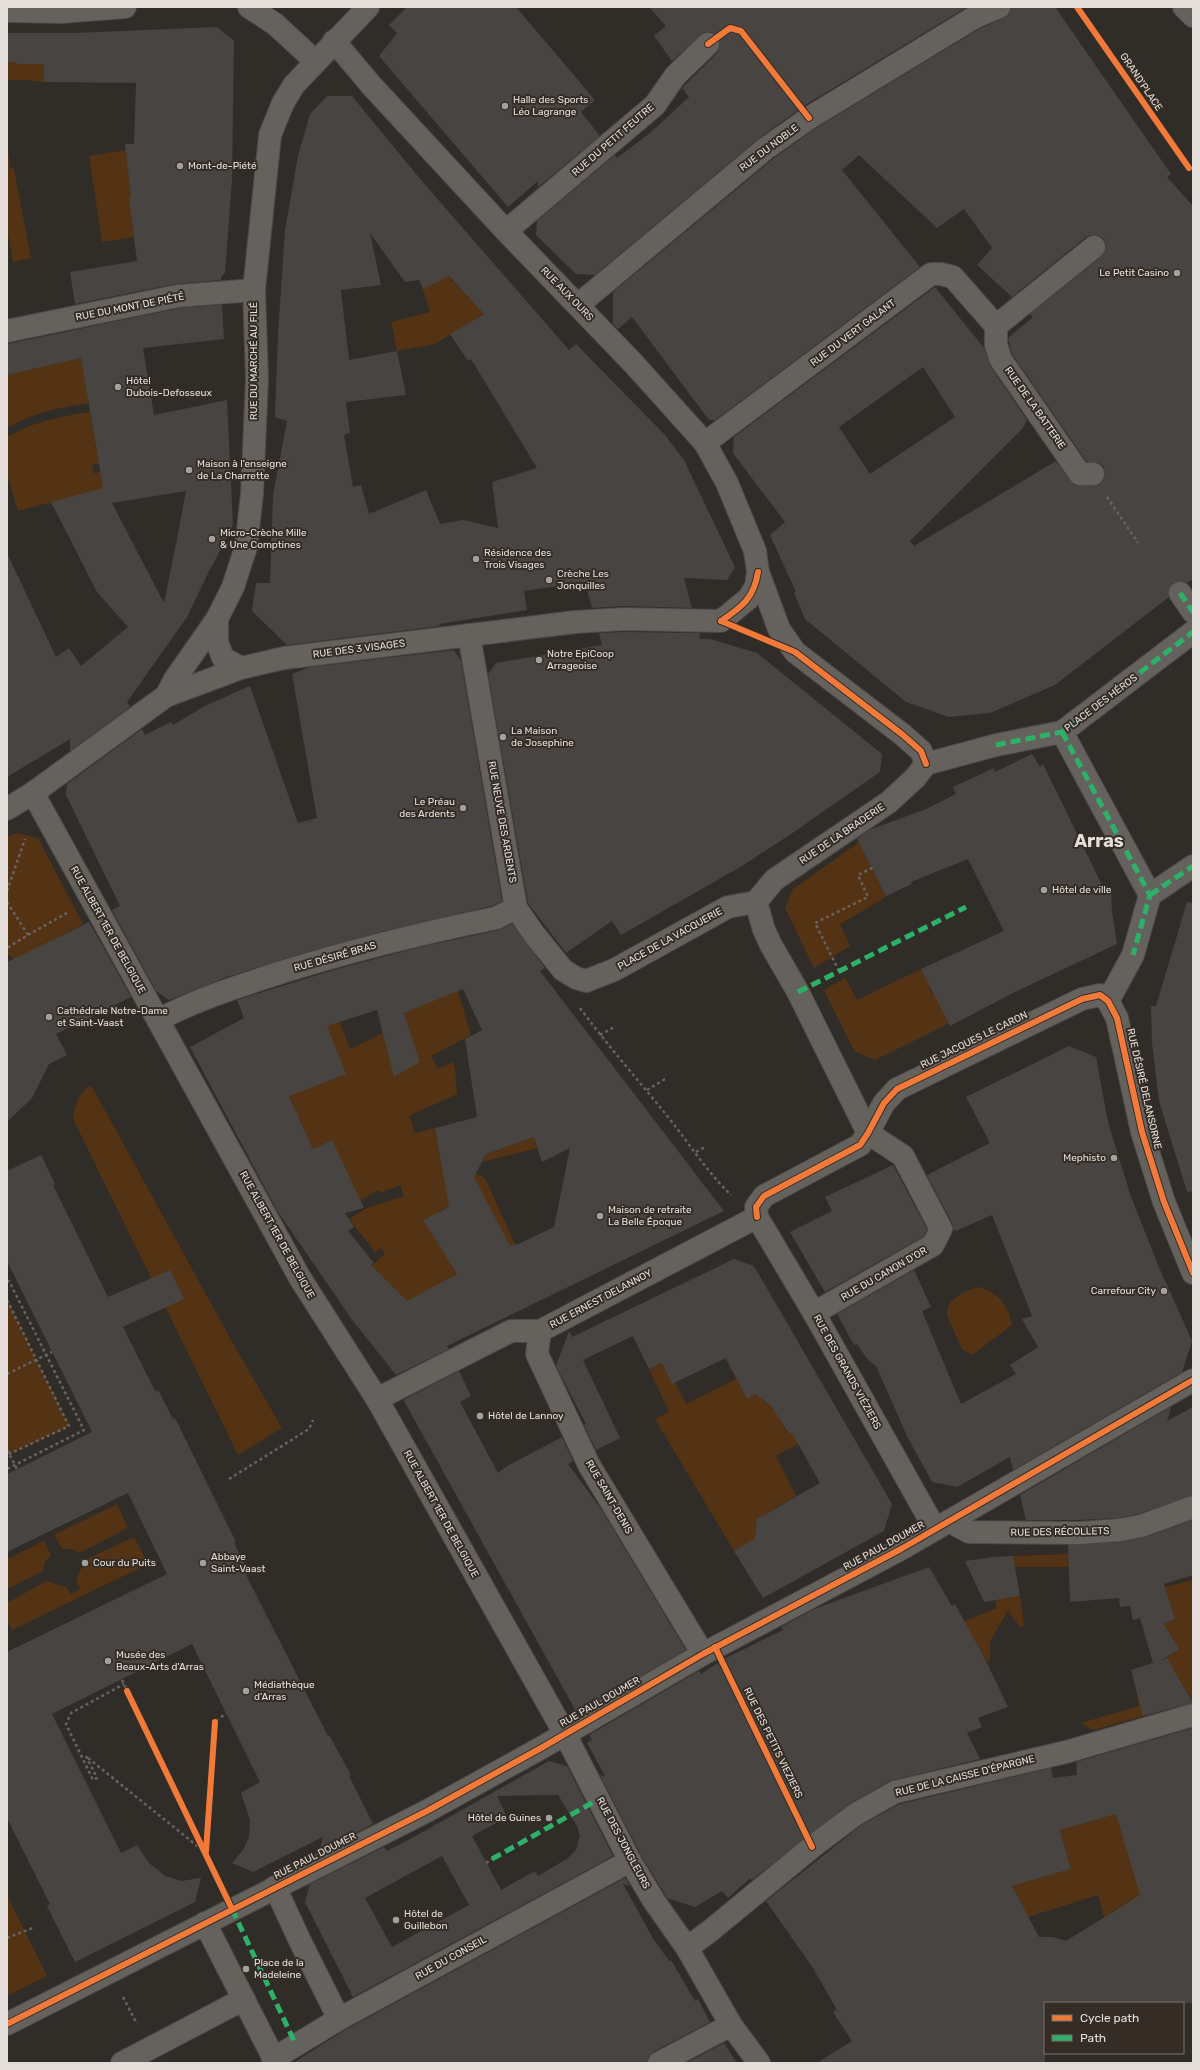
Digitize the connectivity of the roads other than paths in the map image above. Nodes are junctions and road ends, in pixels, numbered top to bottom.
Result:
1 (125, 7) edge
2 (249, 7) edge
3 (368, 7) edge
4 (999, 7) edge
5 (1184, 7) edge
6 (61, 10) edge
7 (7, 11) edge
8 (1193, 16) edge
9 (334, 41) junction
10 (708, 44) road end
11 (315, 61) junction
12 (506, 231) junction
13 (1094, 247) dead end
14 (254, 290) junction
15 (578, 305) junction
16 (996, 326) junction
17 (7, 331) edge
18 (705, 444) junction
19 (1093, 474) dead end
20 (758, 572) junction
21 (1180, 593) dead end
22 (1193, 612) edge
23 (216, 619) junction
24 (1193, 632) edge
25 (469, 635) junction
26 (241, 668) junction
27 (166, 696) junction
28 (1062, 732) junction
29 (926, 764) junction
30 (33, 793) junction
31 (7, 809) edge
32 (1193, 866) edge
33 (1150, 895) junction
34 (756, 902) junction
35 (516, 908) junction
36 (586, 981) joint
37 (1108, 1000) junction
38 (158, 1020) junction
39 (868, 1133) junction
40 (756, 1212) junction
41 (1193, 1273) edge
42 (814, 1313) junction
43 (540, 1331) junction
44 (1193, 1380) edge
45 (377, 1399) junction
46 (1193, 1507) edge
47 (942, 1525) junction
48 (709, 1651) junction
49 (1193, 1715) edge
50 (565, 1734) junction
51 (630, 1861) junction
52 (275, 1887) junction
53 (205, 1923) junction
54 (687, 1948) junction
55 (244, 1999) junction
56 (340, 2019) junction
57 (7, 2024) edge
58 (730, 2026) junction
59 (275, 2061) edge
60 (122, 2063) edge
61 (659, 2063) edge
62 (759, 2063) edge

1 - 6 street
2 - 11 street
3 - 9 street, RUE DU MARCHÉ AU FILÉ
4 - 15 street, RUE DU NOBLE
5 - 8 street
6 - 7 street
9 - 11 street, RUE DU MARCHÉ AU FILÉ
9 - 12 street, RUE AUX OURS
10 - 12 street, RUE DU PETIT FEUTRE
11 - 14 street, RUE DU MARCHÉ AU FILÉ
12 - 15 street, RUE AUX OURS
13 - 16 street
14 - 17 street, RUE DU MONT DE PIÉTÉ
14 - 23 street, RUE DU MARCHÉ AU FILÉ
15 - 18 street, RUE AUX OURS
16 - 18 street, RUE DU VERT GALANT
16 - 19 street, RUE DE LA BATTERIE
18 - 20 street, RUE AUX OURS
20 - 25 street, RUE DES 3 VISAGES
20 - 29 street
21 - 22 street
23 - 26 street
23 - 27 street, RUE DU MARCHÉ AU FILÉ
24 - 28 street, PLACE DES HÉROS
25 - 26 street, RUE DES 3 VISAGES
25 - 35 street, RUE NEUVE DES ARDENTS
26 - 27 street, RUE DES 3 VISAGES
27 - 30 street, RUE DES 3 VISAGES
28 - 29 street, PLACE DES HÉROS
28 - 33 street
29 - 34 street, RUE DE LA BRADERIE
30 - 31 street, RUE DES 3 VISAGES
30 - 38 street, RUE ALBERT 1ER DE BELGIQUE
32 - 33 street
33 - 37 street
34 - 36 street, PLACE DE LA VACQUERIE
34 - 39 street
35 - 36 street, RUE NEUVE DES ARDENTS
35 - 38 street, RUE DÉSIRÉ BRAS
37 - 39 street, RUE JACQUES LE CARON
37 - 41 street, RUE DÉSIRÉ DELANSORNE
38 - 45 street, RUE ALBERT 1ER DE BELGIQUE
39 - 40 street
39 - 42 street, RUE DU CANON D'OR
40 - 42 street, RUE DES GRANDS VIÉZIERS
40 - 43 street, RUE ERNEST DELANNOY
42 - 47 street, RUE DES GRANDS VIÉZIERS
43 - 45 street, RUE ERNEST DELANNOY
43 - 48 street, RUE SAINT-DENIS
44 - 47 street, RUE PAUL DOUMER
45 - 50 street, RUE ALBERT 1ER DE BELGIQUE
46 - 47 street, RUE DES RÉCOLLETS
47 - 48 street, RUE PAUL DOUMER
48 - 50 street, RUE PAUL DOUMER
49 - 54 street, RUE DE LA CAISSE D'ÉPARGNE
50 - 51 street, RUE DES JONGLEURS
50 - 52 street, RUE PAUL DOUMER
51 - 54 street, RUE DES JONGLEURS
51 - 56 street, RUE DU CONSEIL
52 - 53 street, RUE PAUL DOUMER
52 - 56 street
53 - 55 street
53 - 57 street, RUE PAUL DOUMER
54 - 58 street, RUE DES JONGLEURS
55 - 59 street
55 - 60 street
56 - 59 street, RUE DU CONSEIL
58 - 61 street
58 - 62 street, RUE DES JONGLEURS

